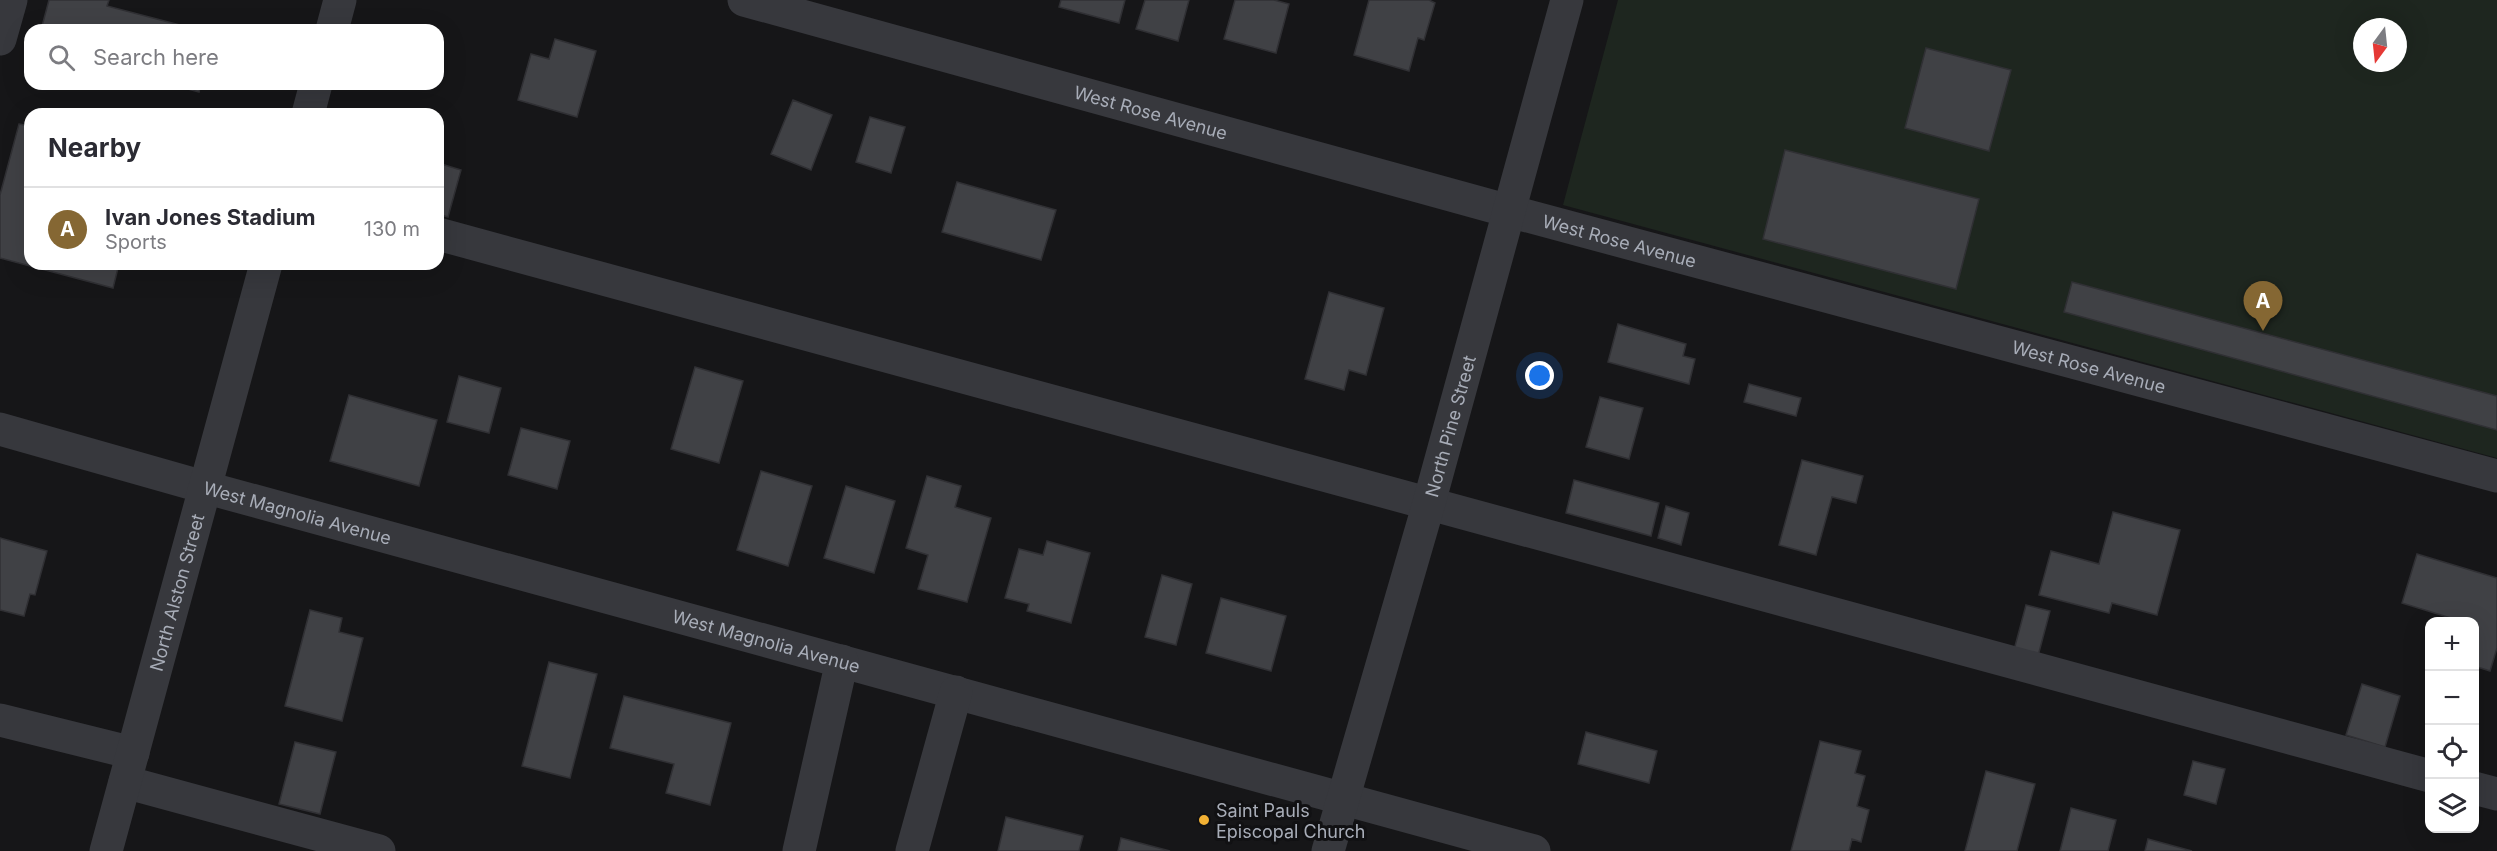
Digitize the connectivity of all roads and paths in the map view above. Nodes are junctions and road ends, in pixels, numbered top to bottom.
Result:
1 (11, 0) edge
2 (340, 0) edge
3 (744, 0) edge
4 (1567, 0) edge
5 (334, 24) edge
6 (0, 39) edge
7 (314, 90) edge
8 (310, 108) edge
9 (1509, 211) junction
10 (444, 236) edge
11 (264, 270) edge
12 (0, 429) edge
13 (2497, 476) edge
14 (204, 487) junction
15 (1429, 503) junction
16 (842, 661) junction
17 (956, 692) junction
18 (0, 720) edge
19 (129, 767) junction
20 (2425, 775) edge
21 (2479, 789) edge
22 (2497, 794) edge
23 (1342, 798) junction
24 (106, 851) edge
25 (379, 851) edge
26 (799, 851) edge
27 (912, 851) edge
28 (1328, 851) edge
29 (1534, 851) edge

1 - 6 street
2 - 5 street
3 - 9 street, West Rose Avenue
4 - 9 street, North Pine Street
7 - 8 street
9 - 13 street, West Rose Avenue
9 - 15 street, North Pine Street
10 - 15 street
11 - 14 street, North Alston Street
12 - 14 street, West Magnolia Avenue
14 - 16 street, West Magnolia Avenue
14 - 19 street, North Alston Street
15 - 20 street
15 - 23 street, North Pine Street
16 - 17 street, West Magnolia Avenue
16 - 26 street
17 - 23 street, West Magnolia Avenue
17 - 27 street
18 - 19 street
19 - 24 street, North Alston Street
19 - 25 street
21 - 22 street
23 - 28 street, North Pine Street
23 - 29 street, West Magnolia Avenue

